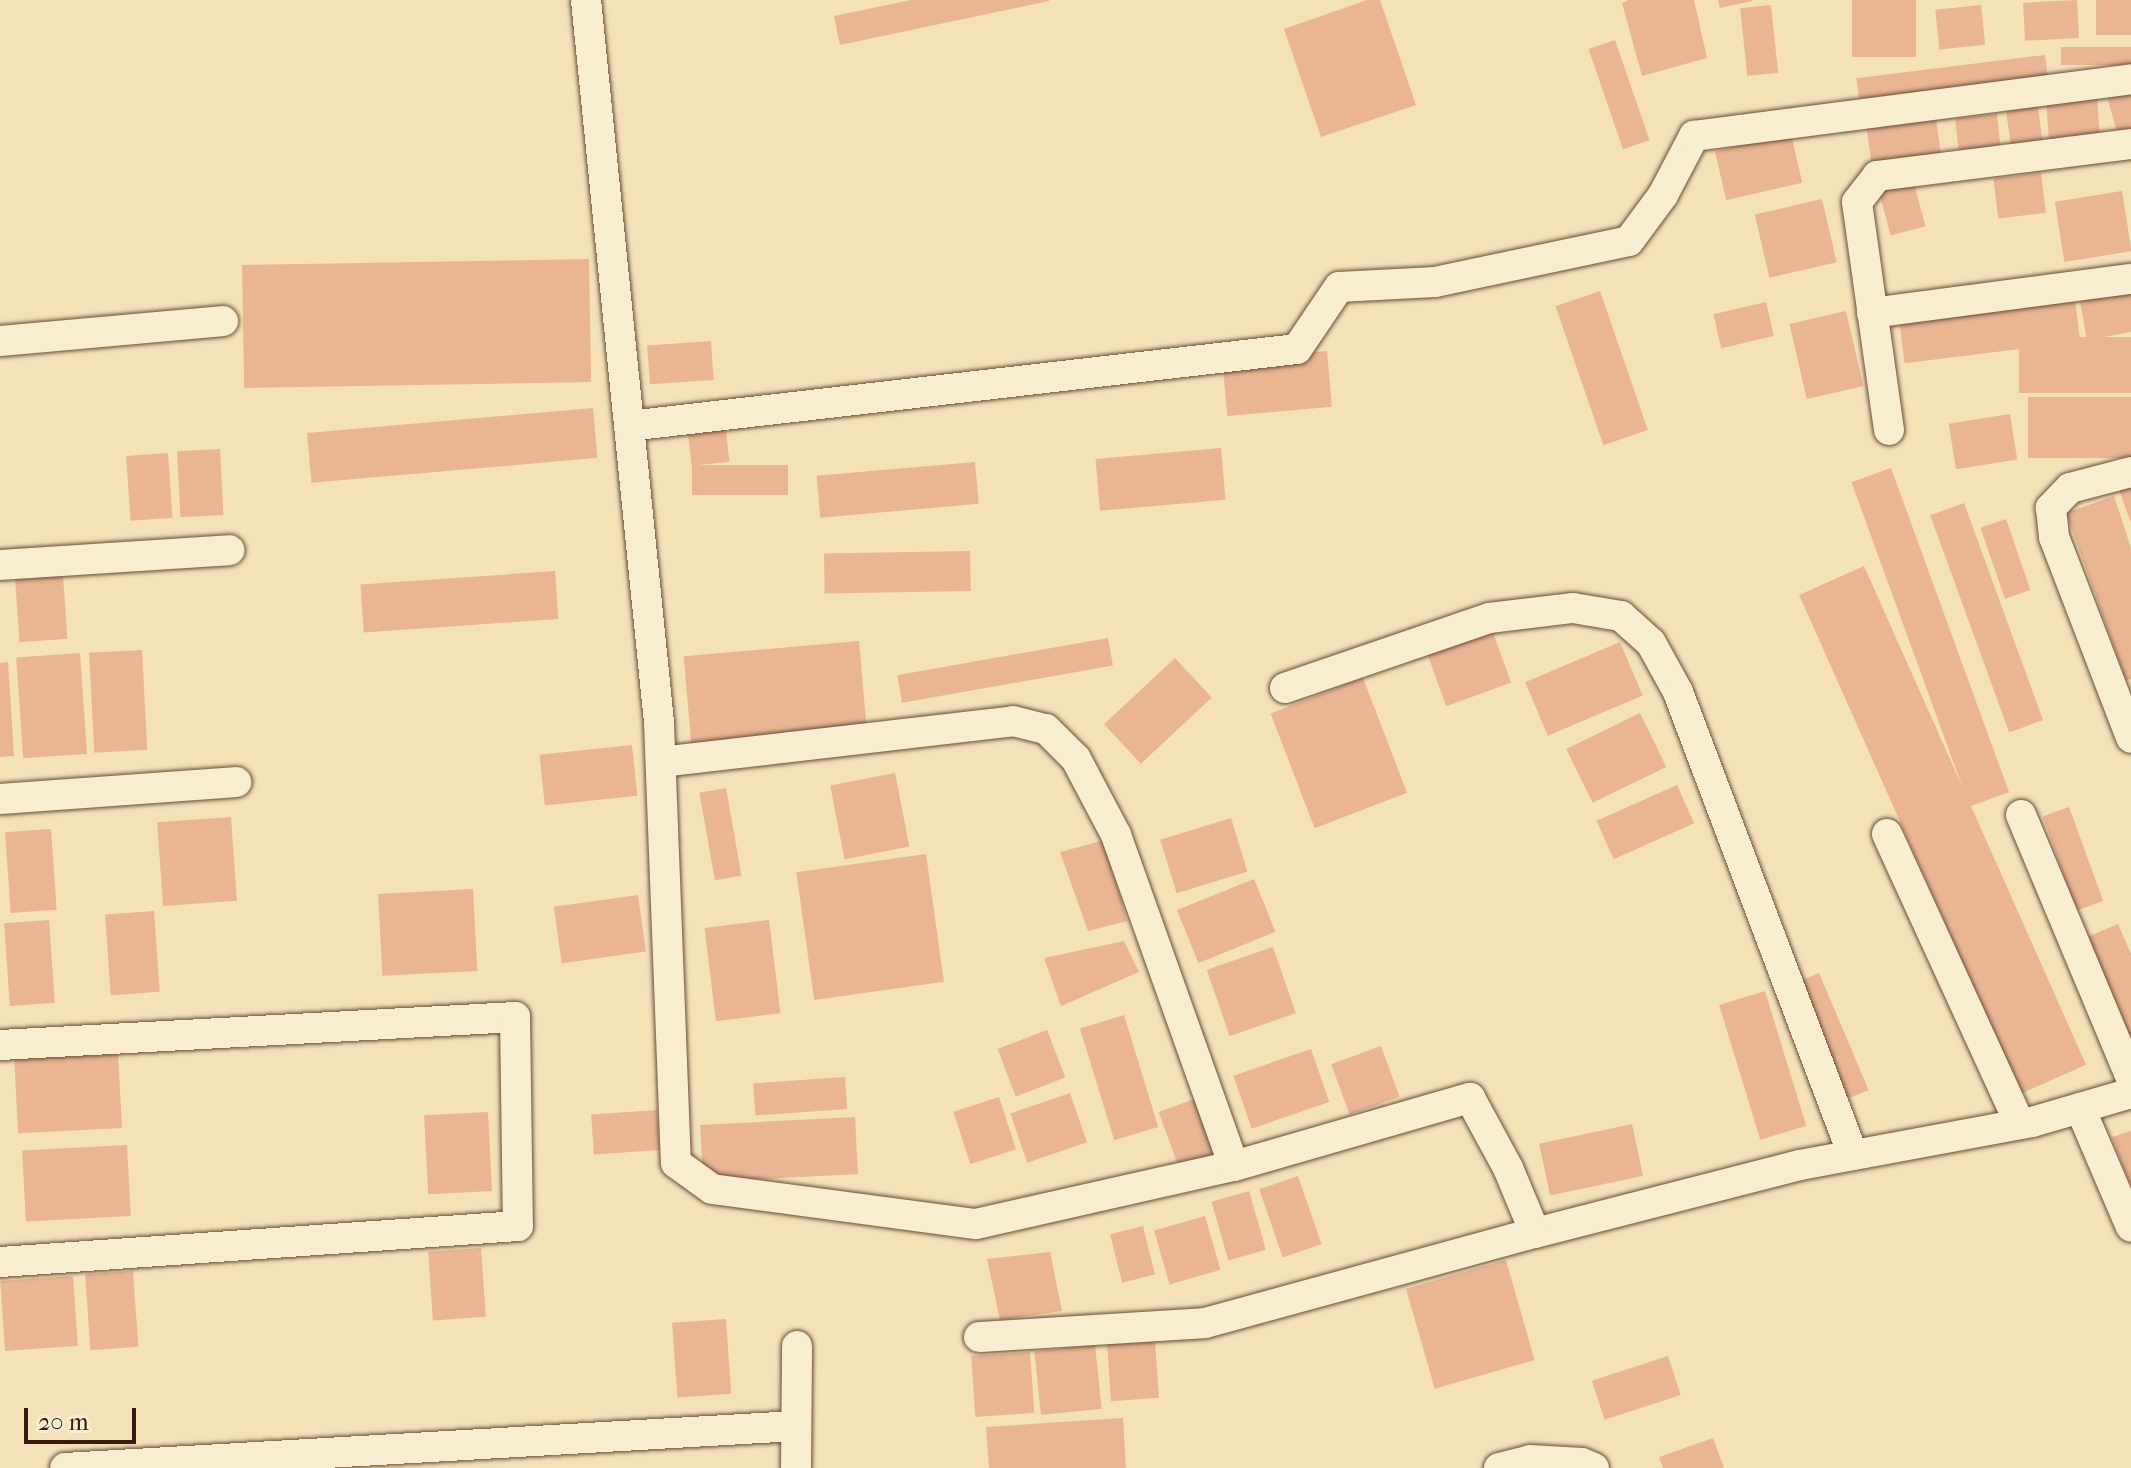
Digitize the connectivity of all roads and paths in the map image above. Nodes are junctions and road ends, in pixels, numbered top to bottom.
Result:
1 (586, 0) edge
2 (2131, 79) edge
3 (2131, 144) edge
4 (2131, 279) edge
5 (1872, 313) junction
6 (223, 321) dead end
7 (0, 341) edge
8 (629, 426) junction
9 (1889, 430) dead end
10 (2131, 472) edge
11 (230, 550) dead end
12 (0, 565) edge
13 (1285, 688) dead end
14 (2131, 738) edge
15 (661, 762) junction
16 (236, 782) dead end
17 (0, 799) edge
18 (2021, 815) dead end
19 (1887, 834) dead end
20 (0, 1045) edge
21 (2131, 1078) edge
22 (2131, 1093) edge
23 (2080, 1108) junction
24 (2020, 1124) junction
25 (1853, 1155) junction
26 (1234, 1166) junction
27 (2131, 1227) edge
28 (1535, 1233) junction
29 (0, 1262) edge
30 (979, 1337) dead end
31 (797, 1346) dead end
32 (796, 1426) junction
33 (65, 1468) edge
34 (796, 1468) edge
35 (1499, 1468) edge
36 (1594, 1468) edge

1 - 8 street
2 - 8 street
3 - 5 street
4 - 5 street
5 - 9 street
6 - 7 street
8 - 15 street
10 - 14 street
11 - 12 street
13 - 25 street
15 - 26 street
15 - 26 street
16 - 17 street
18 - 21 street
19 - 24 street
20 - 29 street
22 - 23 street
23 - 24 street
23 - 27 street
24 - 25 street
25 - 28 street
26 - 28 street
28 - 30 street
31 - 32 street
32 - 33 street
32 - 34 street
35 - 36 street

